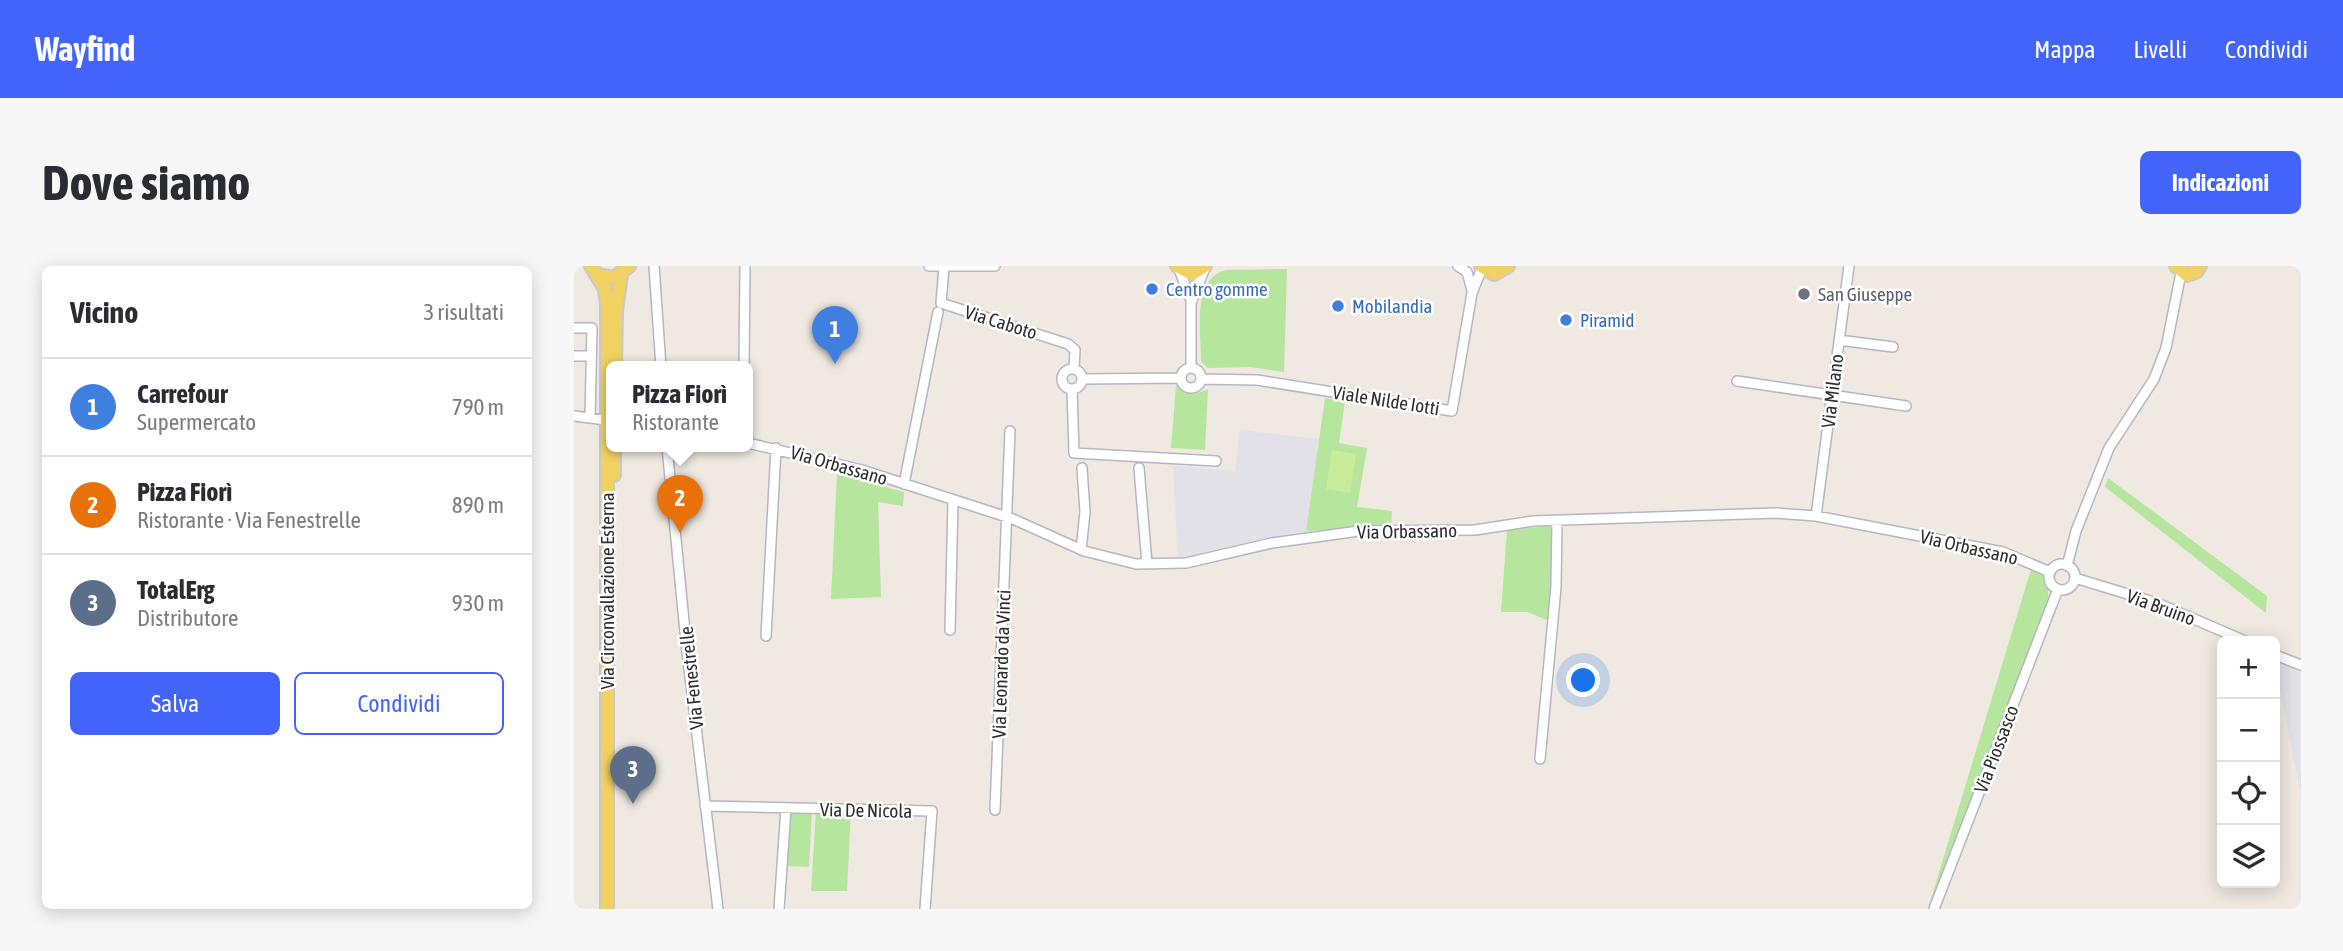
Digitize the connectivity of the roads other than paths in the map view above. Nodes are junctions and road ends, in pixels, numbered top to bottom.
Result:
1 (654, 266) edge
2 (744, 266) edge
3 (929, 266) edge
4 (995, 266) edge
5 (1206, 266) edge
6 (1458, 266) edge
7 (1849, 266) edge
8 (944, 267) edge
9 (1177, 267) edge
10 (628, 268) edge
11 (1495, 268) edge
12 (2176, 268) edge
13 (2199, 268) edge
14 (595, 270) edge
15 (1472, 293) junction
16 (2177, 301) junction
17 (1191, 303) junction
18 (938, 313) dead end
19 (574, 328) edge
20 (1839, 340) junction
21 (1893, 346) dead end
22 (574, 356) edge
23 (591, 356) junction
24 (607, 361) edge
25 (615, 361) edge
26 (661, 361) edge
27 (744, 361) edge
28 (1191, 368) junction
29 (1074, 369) junction
30 (1181, 378) junction
31 (1083, 379) junction
32 (1201, 379) junction
33 (1737, 381) dead end
34 (1072, 389) junction
35 (1832, 396) junction
36 (1906, 407) dead end
37 (574, 416) edge
38 (590, 417) junction
39 (606, 420) edge
40 (1010, 431) dead end
41 (753, 444) edge
42 (776, 448) junction
43 (606, 452) edge
44 (614, 452) edge
45 (668, 452) edge
46 (1216, 461) dead end
47 (1082, 468) dead end
48 (1139, 468) dead end
49 (904, 484) junction
50 (953, 500) junction
51 (1816, 516) junction
52 (1007, 517) junction
53 (1557, 521) junction
54 (1081, 550) junction
55 (1147, 564) junction
56 (2067, 566) junction
57 (2050, 572) junction
58 (2075, 578) junction
59 (2057, 589) junction
60 (950, 630) dead end
61 (766, 636) dead end
62 (2233, 636) edge
63 (2280, 657) edge
64 (2301, 665) edge
65 (1540, 759) dead end
66 (705, 806) junction
67 (786, 807) junction
68 (995, 810) dead end
69 (607, 909) edge
70 (614, 909) edge
71 (718, 909) edge
72 (779, 909) edge
73 (925, 909) edge
74 (1934, 909) edge

1 - 26 street
2 - 27 street
3 - 8 street
4 - 8 street
5 - 9 main road
5 - 17 street
6 - 15 street
7 - 20 street, Via Milano
8 - 29 street, Via Caboto
9 - 17 street
10 - 14 main road, Via Circonvallazione Esterna
10 - 25 main road, Via Circonvallazione Esterna
11 - 15 street
12 - 13 main road
12 - 16 street
13 - 16 street
14 - 24 main road, Via Circonvallazione Esterna
15 - 32 street, Viale Nilde Iotti
16 - 56 street
17 - 28 street
18 - 49 street, Via Caboto
19 - 23 street
20 - 21 street
20 - 35 street, Via Milano
22 - 23 street
23 - 38 street
28 - 30 street
28 - 32 street
29 - 31 street
29 - 34 street
30 - 31 street, Viale Nilde Iotti
30 - 32 street, Viale Nilde Iotti
31 - 34 street
33 - 35 street
34 - 46 street
35 - 36 street
35 - 51 street, Via Milano
37 - 38 street
38 - 39 street
40 - 52 street, Via Leonardo da Vinci
41 - 42 street, Via Orbassano
42 - 49 street, Via Orbassano
42 - 61 street, Via Orbassano
43 - 69 main road, Via Circonvallazione Esterna
44 - 70 main road, Via Circonvallazione Esterna
45 - 66 street, Via Fenestrelle
47 - 54 street
48 - 55 street
49 - 50 street, Via Orbassano
50 - 52 street, Via Orbassano
50 - 60 street
51 - 53 street, Via Orbassano
51 - 57 street, Via Orbassano
52 - 54 street, Via Orbassano
52 - 68 street, Via Leonardo da Vinci
53 - 55 street, Via Orbassano
53 - 65 street
54 - 55 street, Via Orbassano
56 - 57 street
56 - 58 street
57 - 59 street
58 - 59 street
58 - 62 street, Via Bruino
59 - 74 street, Via Piossasco
63 - 64 street
66 - 67 street, Via De Nicola
66 - 71 street, Via Fenestrelle
67 - 72 street
67 - 73 street, Via De Nicola

